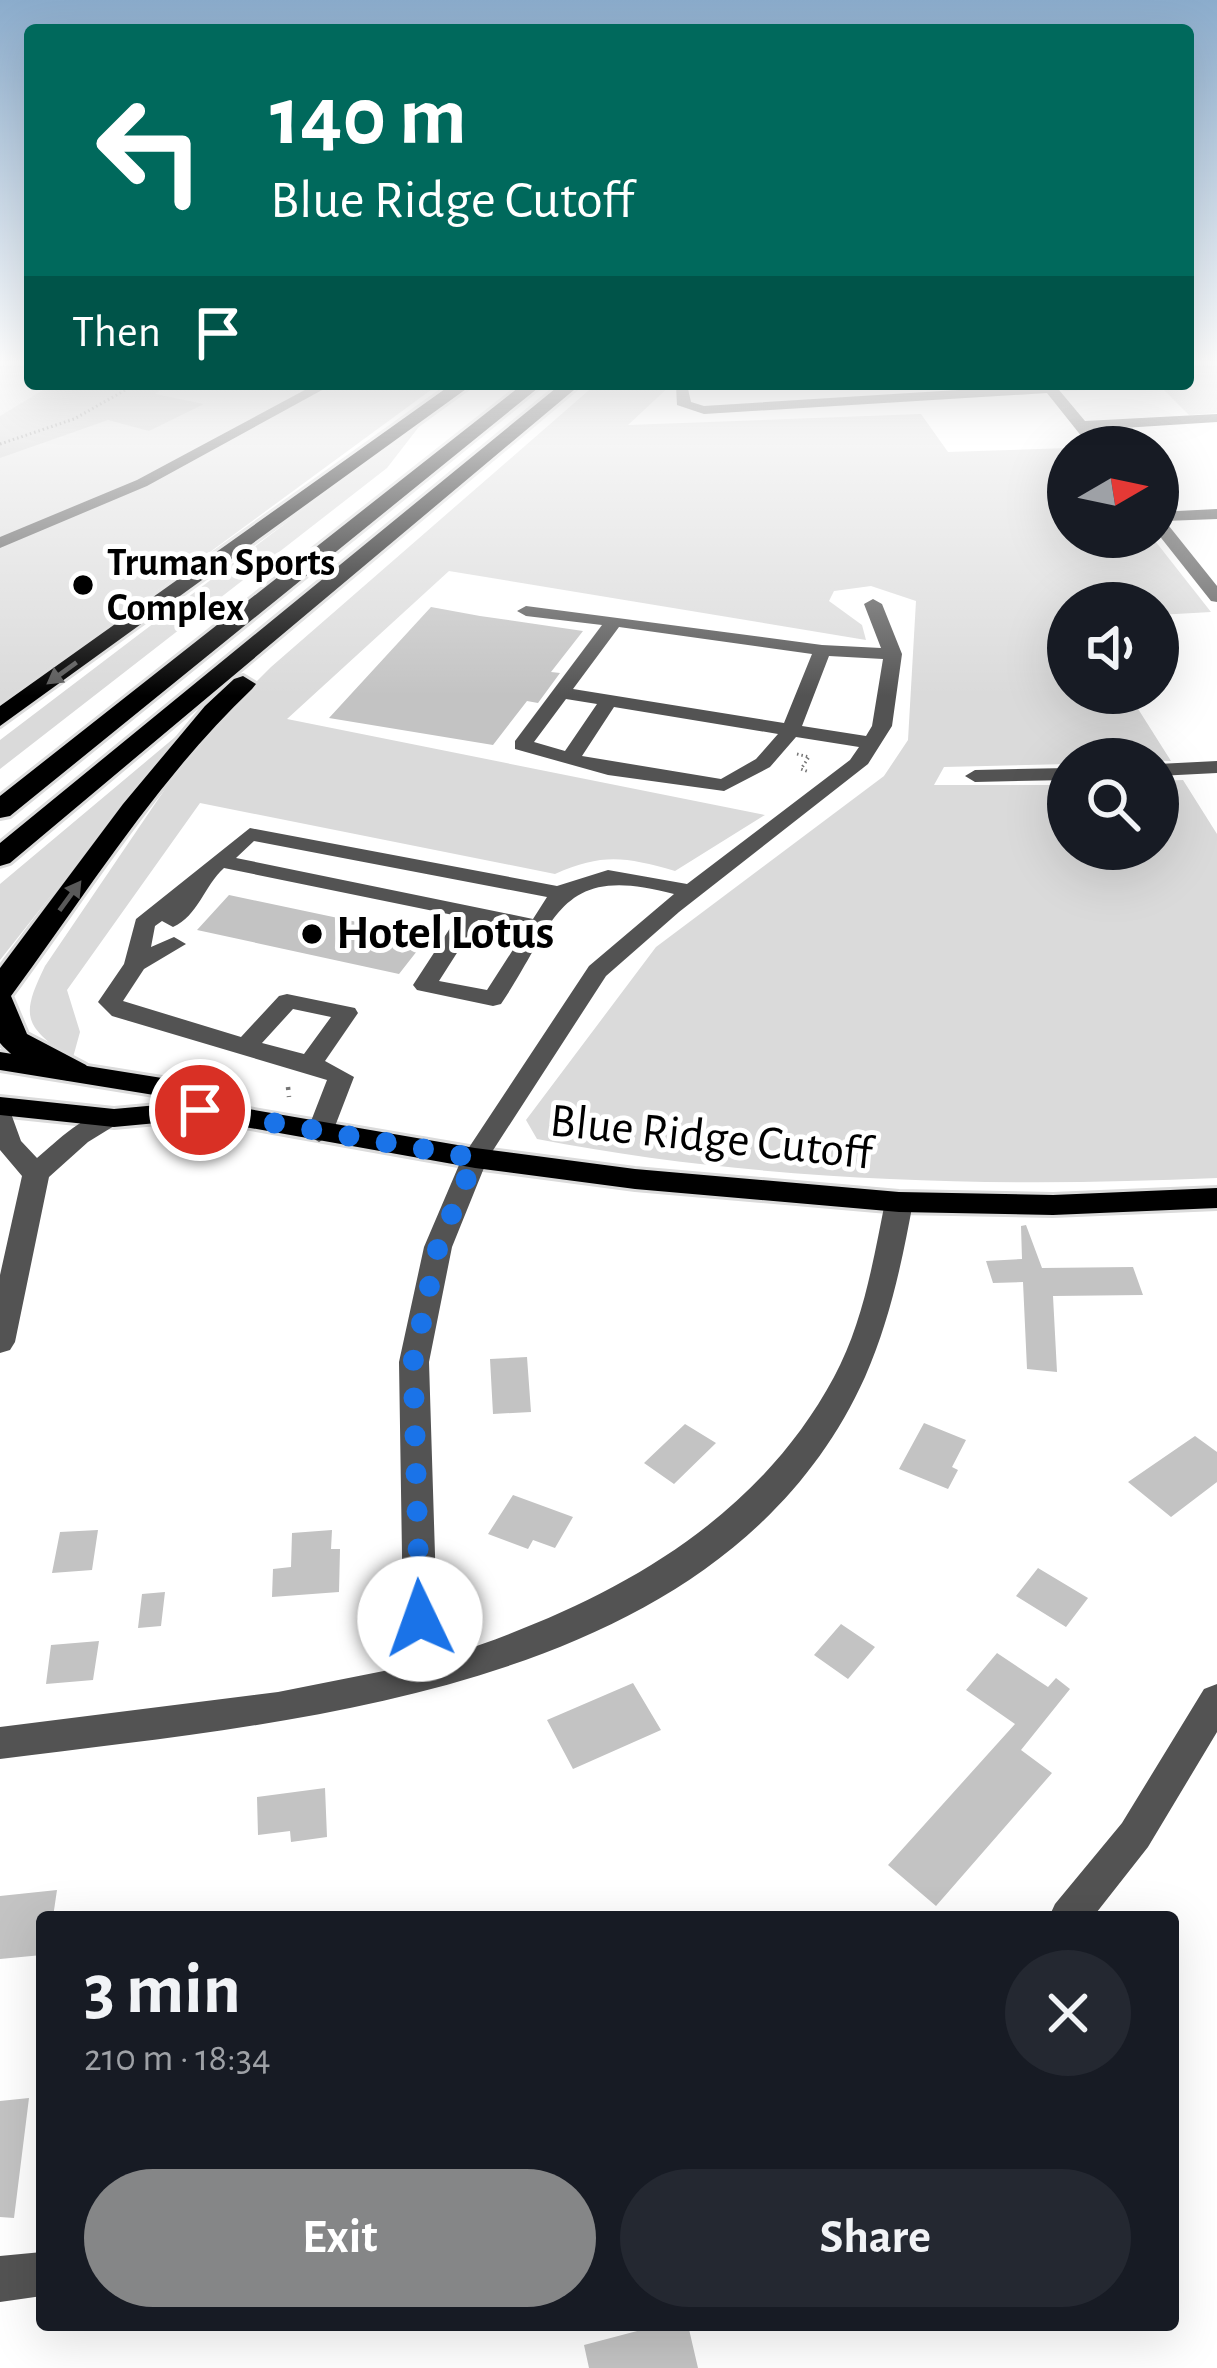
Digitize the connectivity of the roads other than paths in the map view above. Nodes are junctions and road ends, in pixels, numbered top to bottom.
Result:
1 (156, 476) edge
2 (338, 476) edge
3 (406, 476) edge
4 (419, 476) edge
5 (462, 476) edge
6 (392, 497) junction
7 (1217, 514) edge
8 (1179, 518) edge
9 (0, 543) edge
10 (1179, 547) edge
11 (332, 583) junction
12 (1217, 597) edge
13 (873, 604) dead end
14 (526, 611) dead end
15 (614, 621) junction
16 (822, 650) junction
17 (893, 654) junction
18 (563, 693) junction
19 (609, 700) junction
20 (0, 718) edge
21 (794, 730) junction
22 (871, 743) junction
23 (572, 756) junction
24 (1217, 767) edge
25 (1179, 769) edge
26 (1047, 774) edge
27 (975, 776) dead end
28 (0, 810) edge
29 (0, 857) edge
30 (219, 861) junction
31 (200, 878) junction
32 (692, 892) junction
33 (561, 893) junction
34 (472, 912) junction
35 (539, 927) junction
36 (136, 964) junction
37 (0, 990) edge
38 (0, 1003) edge
39 (246, 1046) junction
40 (0, 1061) edge
41 (310, 1064) junction
42 (74, 1072) junction
43 (0, 1110) edge
44 (200, 1110) junction
45 (114, 1118) junction
46 (319, 1134) junction
47 (475, 1158) junction
48 (36, 1174) junction
49 (1217, 1198) edge
50 (898, 1202) junction
51 (0, 1342) edge
52 (440, 1673) junction
53 (1217, 1700) edge
54 (0, 1743) edge
55 (1074, 1911) edge
56 (36, 2275) edge
57 (0, 2279) edge

1 - 9 street
2 -> 20 highway
3 - 6 highway
4 - 6 highway
5 - 11 highway
6 - 28 highway
7 - 8 street
10 - 12 street
11 - 29 highway
37 -> 11 highway
13 - 17 street
14 - 15 street
15 - 16 street
15 - 18 street
16 - 17 street
16 - 21 street
17 - 22 street
18 - 19 street
18 - 23 street
19 - 21 street
19 - 23 street
21 - 22 street
21 - 23 street
22 - 32 street
24 - 25 street
26 - 27 street
30 - 31 street
30 - 33 street
30 - 34 street
31 - 36 street
31 - 36 street
32 - 33 street
32 - 47 street
33 - 35 street
34 - 35 street
34 - 35 street
36 - 39 street
38 - 42 highway
39 - 41 street
39 - 41 street
40 - 42 main road, Blue Ridge Cutoff
41 - 46 street
42 - 44 main road, Blue Ridge Cutoff
43 - 45 main road, Blue Ridge Cutoff
43 - 48 street
44 - 45 main road, Blue Ridge Cutoff
44 - 46 main road, Blue Ridge Cutoff
45 - 48 street
46 - 47 main road, Blue Ridge Cutoff
47 - 50 main road, Blue Ridge Cutoff
47 - 52 street
48 - 51 street
49 - 50 main road, Blue Ridge Cutoff
50 - 52 street
52 - 54 street
53 - 55 street
56 - 57 street

